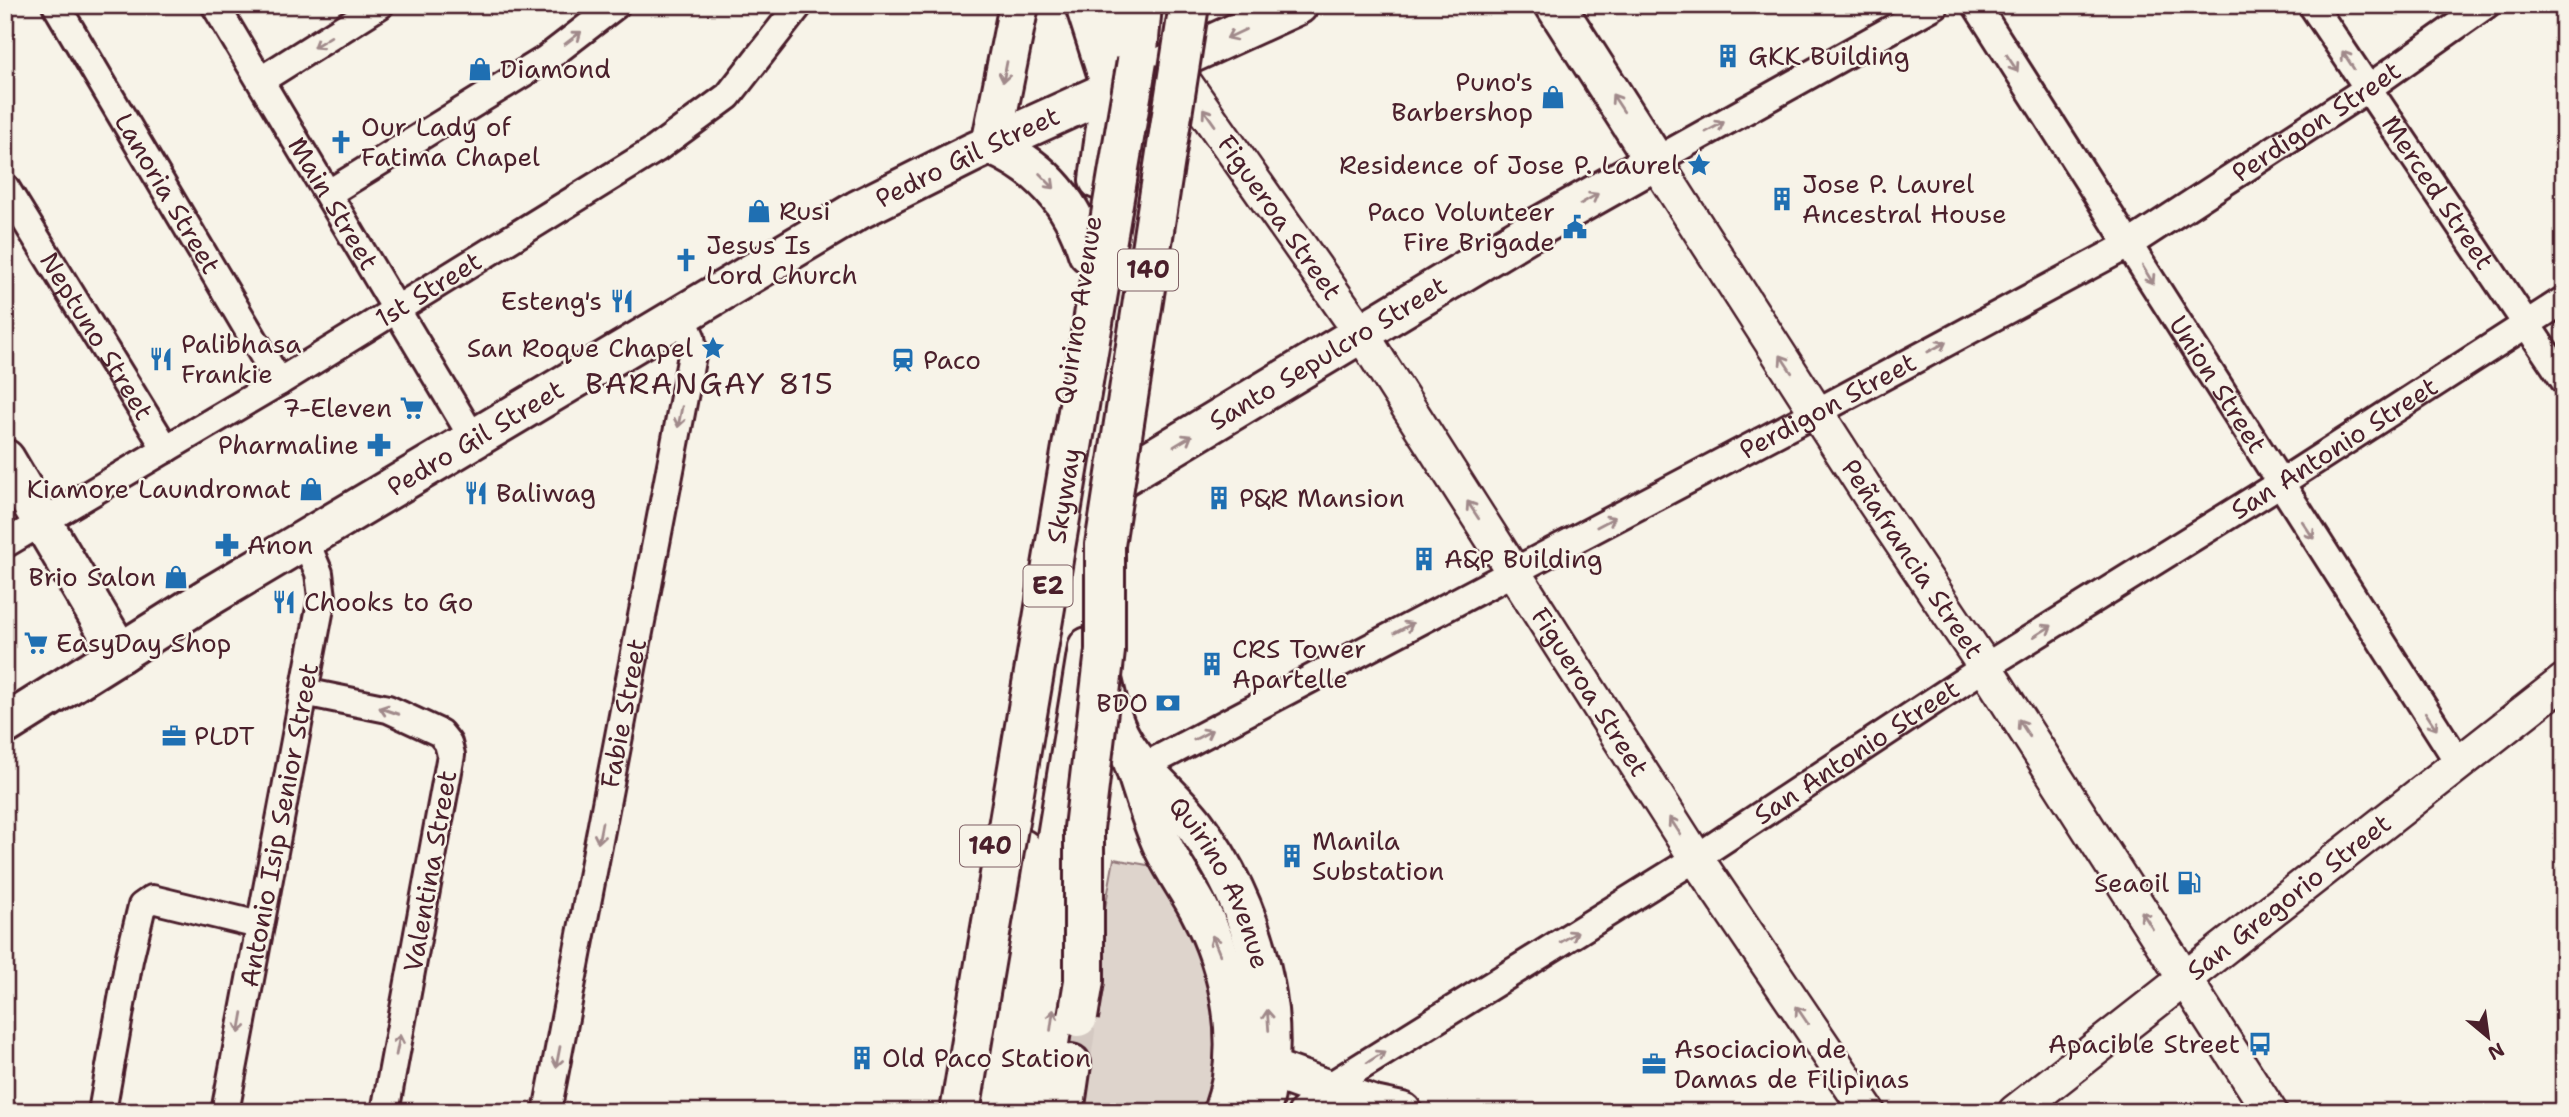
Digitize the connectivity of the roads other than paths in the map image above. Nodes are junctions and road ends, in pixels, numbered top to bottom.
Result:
1 (56, 5) edge
2 (215, 5) edge
3 (380, 5) edge
4 (616, 5) edge
5 (799, 5) edge
6 (1019, 5) edge
7 (1085, 5) edge
8 (1122, 5) edge
9 (1128, 5) edge
10 (1142, 5) edge
11 (1181, 5) edge
12 (1189, 5) edge
13 (1298, 5) edge
14 (1555, 5) edge
15 (1935, 5) edge
16 (1976, 5) edge
17 (2312, 5) edge
18 (2486, 5) edge
19 (1154, 57) junction
20 (261, 80) junction
21 (1112, 89) junction
22 (2367, 89) junction
23 (990, 145) junction
24 (1655, 160) junction
25 (5, 187) edge
26 (329, 193) junction
27 (2128, 245) junction
28 (1088, 253) junction
29 (2564, 300) edge
30 (398, 309) junction
31 (681, 314) junction
32 (2526, 324) junction
33 (1361, 333) junction
34 (2564, 380) edge
35 (279, 382) junction
36 (1817, 412) junction
37 (473, 438) junction
38 (166, 449) junction
39 (5, 459) edge
40 (1125, 476) junction
41 (2278, 484) junction
42 (19, 526) edge
43 (305, 540) junction
44 (1105, 545) junction
45 (1513, 570) junction
46 (1034, 580) junction
47 (110, 658) junction
48 (1985, 667) junction
49 (1102, 679) junction
50 (2564, 681) edge
51 (304, 692) junction
52 (5, 725) edge
53 (1137, 760) junction
54 (2459, 763) junction
55 (1696, 858) junction
56 (259, 925) junction
57 (2183, 978) junction
58 (1078, 1017) tunnel mouth
59 (1071, 1064) tunnel mouth
60 (1252, 1065) junction
61 (1313, 1100) edge
62 (102, 1112) edge
63 (225, 1112) edge
64 (385, 1112) edge
65 (547, 1112) edge
66 (945, 1112) edge
67 (960, 1112) edge
68 (987, 1112) edge
69 (1012, 1112) edge
70 (1039, 1112) edge
71 (1064, 1112) edge
72 (1223, 1112) edge
73 (1261, 1112) edge
74 (1291, 1112) edge
75 (1402, 1112) edge
76 (1868, 1112) edge
77 (2015, 1112) edge
78 (2270, 1112) edge

1 - 35 street, Lanoria Street
2 - 20 street, Main Street
3 -> 20 street
26 -> 4 street
5 - 30 street, 1st Street
6 -> 23 main road
7 - 21 main road
8 - 21 main road, Quirino Avenue / 140
9 - 19 main road
10 - 19 main road, Skyway / E2
11 - 19 main road, 140
12 - 44 main road, Skyway / E2, bridge
13 -> 19 main road, Pedro Gil Street
24 -> 14 main road, Peñafrancia Street
24 -> 15 street, Santo Sepulcro Street
16 -> 27 street, Union Street
22 -> 17 street, Merced Street
18 - 22 street, Perdigon Street
19 - 21 main road, Pedro Gil Street
33 -> 19 street, Figueroa Street
19 - 40 main road, 140
19 - 67 main road, Skyway / E2, bridge
20 - 26 street, Main Street
21 - 23 main road, Pedro Gil Street
21 - 28 main road, Quirino Avenue / 140
22 - 27 street, Perdigon Street
22 - 32 street, Merced Street
23 -> 28 main road
23 - 31 main road, Pedro Gil Street
33 -> 24 main road, Santo Sepulcro Street
36 -> 24 street, Peñafrancia Street
25 - 38 street, Neptuno Street
26 - 30 street, Main Street
36 -> 27 street, Perdigon Street
27 -> 41 street, Union Street
28 - 46 main road, Quirino Avenue / 140
29 - 32 street, San Antonio Street
30 - 35 street, 1st Street
30 - 37 street, Main Street
31 - 37 main road, Pedro Gil Street
31 -> 65 street, Fabie Street
32 - 34 street, Merced Street
32 - 41 street, San Antonio Street
40 -> 33 main road, Santo Sepulcro Street
45 -> 33 street, Figueroa Street
35 - 38 street, 1st Street
45 -> 36 street, Perdigon Street
36 - 48 street, Peñafrancia Street
37 - 43 main road, Pedro Gil Street
38 - 42 street, 1st Street
39 - 42 main road
40 - 49 main road, 140
48 -> 41 street, San Antonio Street
41 -> 54 street, Union Street
42 - 47 main road
43 - 47 main road, Pedro Gil Street
43 - 51 street, Antonio Isip Senior Street
44 - 58 main road, bridge
44 - 69 main road, Skyway / E2, bridge
53 -> 45 street, Perdigon Street
55 -> 45 street, Figueroa Street
46 - 66 main road, Quirino Avenue / 140
46 - 68 main road
47 - 52 main road, Pedro Gil Street
48 - 55 street, San Antonio Street
57 -> 48 street, Peñafrancia Street
49 - 53 main road, 140
70 -> 49 main road, 140
50 - 54 street, San Gregorio Street
51 - 56 street, Antonio Isip Senior Street
64 -> 51 street, Valentina Street
60 -> 53 main road
54 - 57 street, San Gregorio Street
61 -> 55 street, San Antonio Street
76 -> 55 street, Figueroa Street
56 - 62 street
56 -> 63 street, Antonio Isip Senior Street
57 - 77 street, San Gregorio Street
57 - 78 street, Peñafrancia Street
59 - 71 main road
60 - 61 main road
60 - 72 main road
60 - 73 main road
61 - 74 street, San Antonio Street
61 - 75 main road

